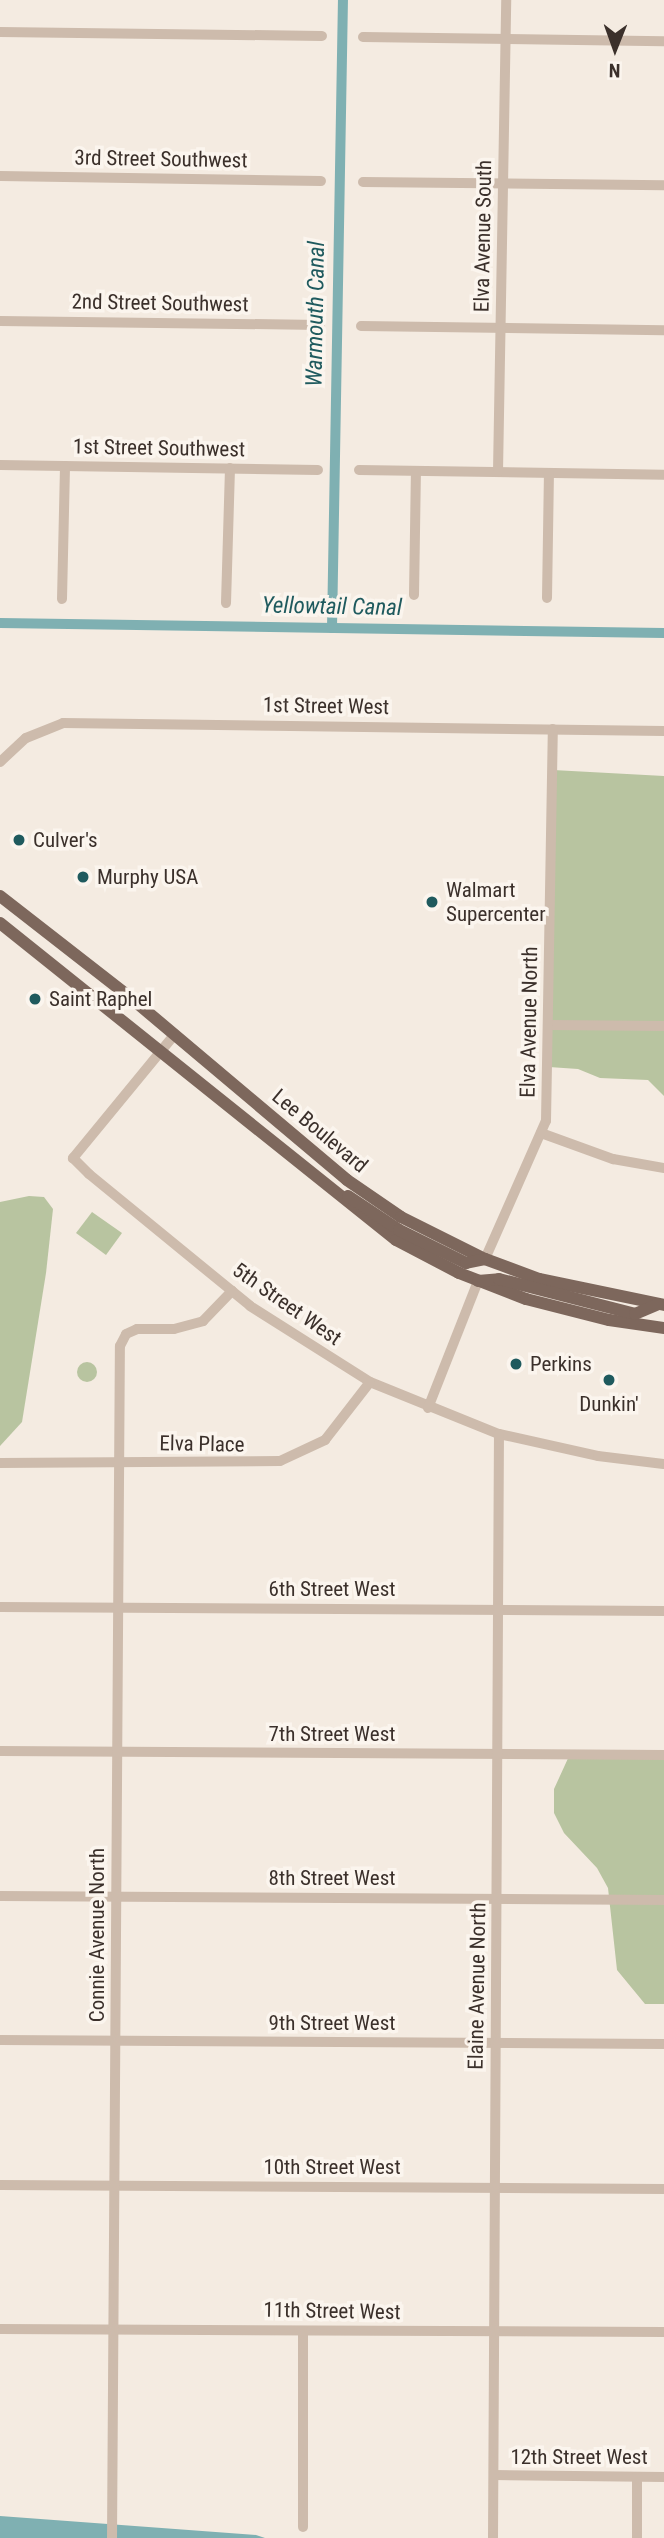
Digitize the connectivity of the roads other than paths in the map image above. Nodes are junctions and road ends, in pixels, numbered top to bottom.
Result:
1 (506, 0) edge
2 (0, 32) edge
3 (322, 36) dead end
4 (363, 37) dead end
5 (505, 40) junction
6 (664, 41) edge
7 (0, 176) edge
8 (321, 181) dead end
9 (363, 182) dead end
10 (503, 184) junction
11 (664, 186) edge
12 (0, 321) edge
13 (320, 325) dead end
14 (361, 326) dead end
15 (501, 328) junction
16 (664, 330) edge
17 (0, 465) edge
18 (65, 466) junction
19 (230, 468) junction
20 (318, 470) dead end
21 (359, 470) dead end
22 (416, 471) junction
23 (498, 472) junction
24 (549, 473) junction
25 (664, 475) edge
26 (415, 595) dead end
27 (547, 598) dead end
28 (62, 599) dead end
29 (226, 603) dead end
30 (553, 729) junction
31 (664, 731) edge
32 (0, 762) edge
33 (0, 896) edge
34 (0, 923) edge
35 (548, 1026) junction
36 (664, 1026) edge
37 (175, 1034) junction
38 (159, 1052) junction
39 (541, 1133) junction
40 (664, 1168) edge
41 (320, 1182) junction
42 (485, 1259) junction
43 (478, 1281) junction
44 (232, 1291) junction
45 (661, 1304) edge
46 (664, 1328) edge
47 (370, 1382) junction
48 (428, 1408) junction
49 (499, 1434) junction
50 (0, 1462) edge
51 (119, 1462) junction
52 (664, 1464) edge
53 (0, 1607) edge
54 (118, 1608) junction
55 (499, 1610) junction
56 (664, 1611) edge
57 (0, 1751) edge
58 (117, 1752) junction
59 (498, 1754) junction
60 (664, 1755) edge
61 (0, 1896) edge
62 (116, 1896) junction
63 (497, 1899) junction
64 (664, 1900) edge
65 (0, 2040) edge
66 (115, 2040) junction
67 (496, 2042) junction
68 (664, 2044) edge
69 (114, 2184) junction
70 (0, 2185) edge
71 (495, 2187) junction
72 (664, 2189) edge
73 (113, 2328) junction
74 (0, 2329) edge
75 (303, 2331) junction
76 (493, 2332) junction
77 (664, 2332) edge
78 (494, 2476) junction
79 (637, 2477) junction
80 (664, 2477) edge
81 (303, 2527) dead end
82 (112, 2538) edge
83 (493, 2538) edge
84 (637, 2538) edge

1 - 5 street, Elva Avenue South
2 - 3 street
4 - 5 street
5 - 6 street
5 - 10 street, Elva Avenue South
7 - 8 street, 3rd Street Southwest
9 - 10 street
10 - 11 street
10 - 15 street, Elva Avenue South
12 - 13 street, 2nd Street Southwest
14 - 15 street
15 - 16 street
15 - 23 street, Elva Avenue South
17 - 18 street, 1st Street Southwest
18 - 19 street, 1st Street Southwest
18 - 28 street
19 - 20 street, 1st Street Southwest
19 - 29 street
21 - 22 street
22 - 23 street
22 - 26 street
23 - 24 street
24 - 25 street
24 - 27 street
30 - 31 street, 1st Street West
30 - 32 street, 1st Street West
30 - 35 street, Elva Avenue North
33 - 37 main road, Lee Boulevard
34 - 38 main road, Lee Boulevard
35 - 36 street
35 - 39 street, Elva Avenue North
37 - 38 street, 5th Street West
37 - 42 main road, Lee Boulevard
38 - 41 main road, Lee Boulevard
38 - 44 street, 5th Street West
39 - 40 street
39 - 42 street, Elva Avenue North
41 - 42 main road
41 - 43 main road, Lee Boulevard
42 - 45 main road, Lee Boulevard
43 - 45 main road
43 - 46 main road, Lee Boulevard
43 - 48 street
44 - 47 street, 5th Street West
44 - 51 street, Connie Avenue North
47 - 48 street, 5th Street West
47 - 51 street, Elva Place
48 - 49 street, 5th Street West
49 - 52 street, 5th Street West
49 - 55 street, Elaine Avenue North
50 - 51 street, Elva Place
51 - 54 street, Connie Avenue North
53 - 54 street, 6th Street West
54 - 55 street, 6th Street West
54 - 58 street, Connie Avenue North
55 - 56 street, 6th Street West
55 - 59 street, Elaine Avenue North
57 - 58 street, 7th Street West
58 - 59 street, 7th Street West
58 - 62 street, Connie Avenue North
59 - 60 street, 7th Street West
59 - 63 street, Elaine Avenue North
61 - 62 street, 8th Street West
62 - 63 street, 8th Street West
62 - 66 street, Connie Avenue North
63 - 64 street, 8th Street West
63 - 67 street, Elaine Avenue North
65 - 66 street, 9th Street West
66 - 67 street, 9th Street West
66 - 69 street, Connie Avenue North
67 - 68 street, 9th Street West
67 - 71 street, Elaine Avenue North
69 - 70 street, 10th Street West
69 - 71 street, 10th Street West
69 - 73 street, Connie Avenue North
71 - 72 street, 10th Street West
71 - 76 street, Elaine Avenue North
73 - 74 street, 11th Street West
73 - 75 street, 11th Street West
73 - 82 street, Connie Avenue North
75 - 76 street, 11th Street West
75 - 81 street
76 - 77 street, 11th Street West
76 - 78 street, Elaine Avenue North
78 - 79 street, 12th Street West
78 - 83 street, Elaine Avenue North
79 - 80 street, 12th Street West
79 - 84 street

